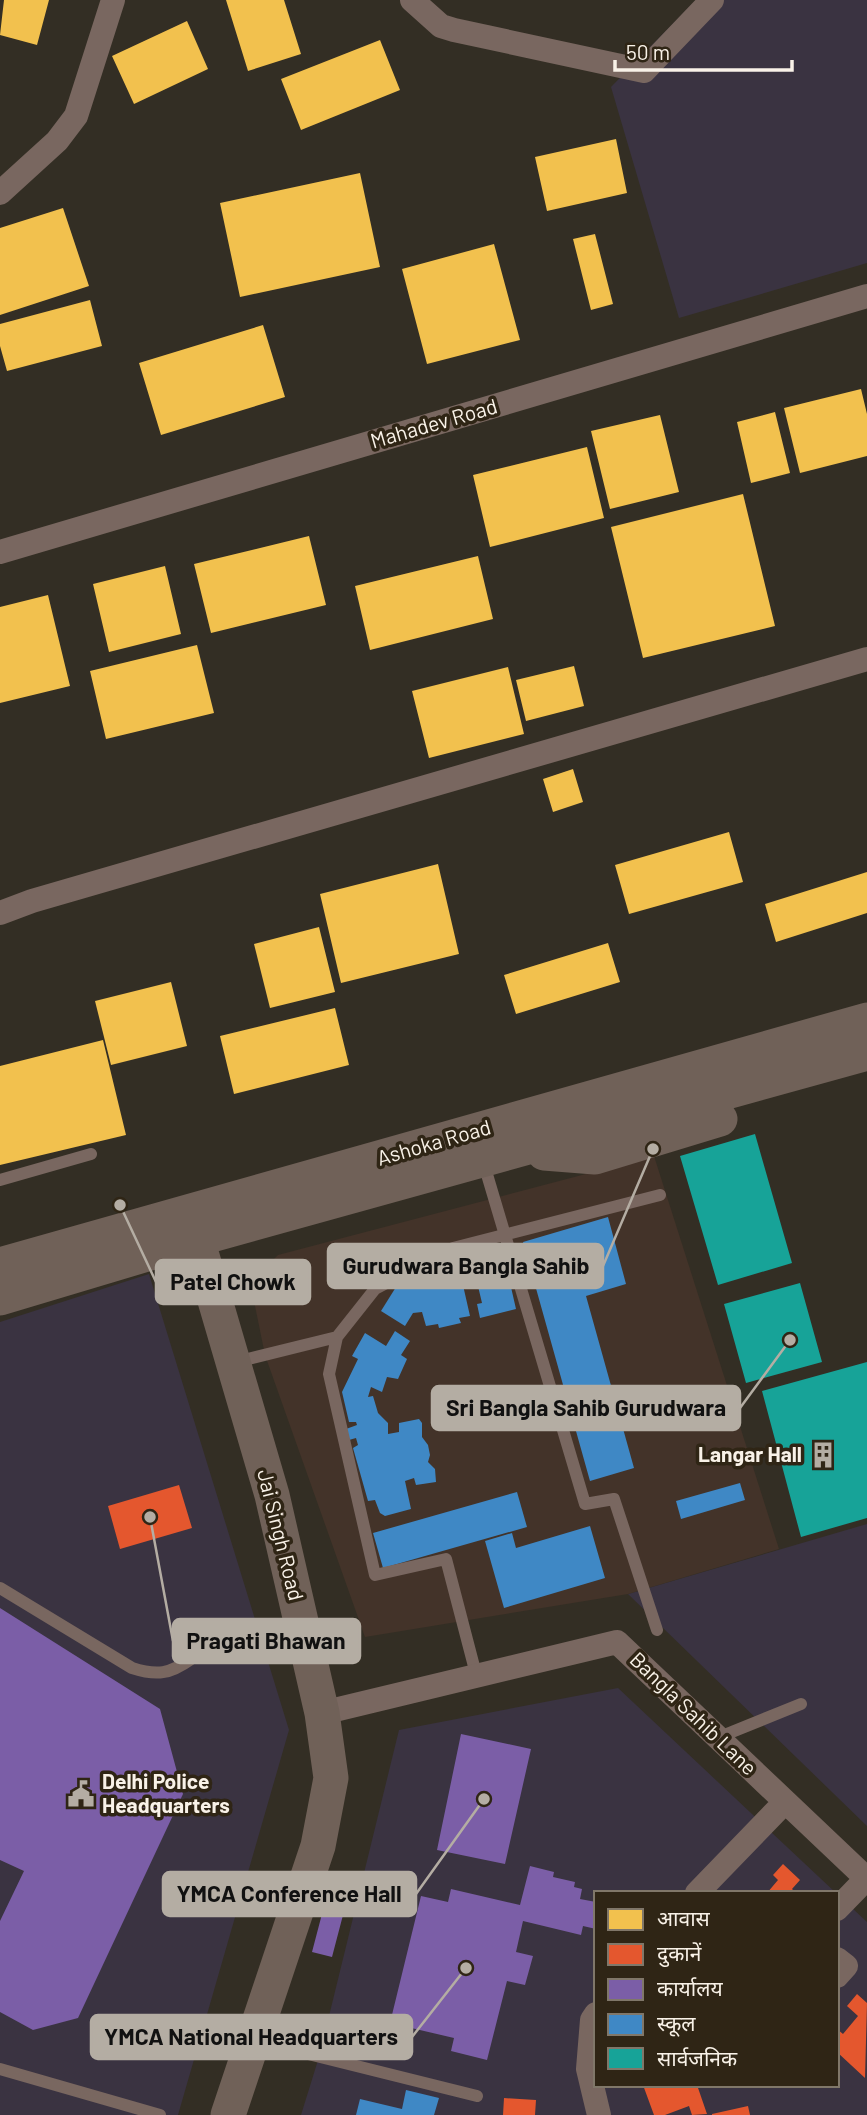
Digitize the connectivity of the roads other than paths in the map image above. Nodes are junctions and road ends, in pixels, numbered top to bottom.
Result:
1 (113, 0) edge
2 (412, 0) edge
3 (712, 0) edge
4 (0, 193) edge
5 (867, 296) edge
6 (0, 552) edge
7 (867, 659) edge
8 (0, 913) edge
9 (867, 1020) edge
10 (867, 1053) edge
11 (90, 1154) dead end
12 (482, 1161) junction
13 (0, 1180) edge
14 (660, 1195) dead end
15 (505, 1234) junction
16 (197, 1239) junction
17 (0, 1265) edge
18 (0, 1298) edge
19 (337, 1337) junction
20 (232, 1363) junction
21 (0, 1588) edge
22 (657, 1630) dead end
23 (191, 1659) dead end
24 (476, 1674) junction
25 (801, 1704) dead end
26 (322, 1713) junction
27 (717, 1738) junction
28 (785, 1802) junction
29 (867, 1879) edge
30 (699, 1891) edge
31 (839, 1907) edge
32 (839, 1961) edge
33 (839, 1974) edge
34 (594, 2018) edge
35 (252, 2040) junction
36 (0, 2069) edge
37 (477, 2096) dead end
38 (160, 2115) edge
39 (228, 2115) edge
40 (599, 2115) edge

1 - 4 street
2 - 3 street
5 - 6 street, Mahadev Road
7 - 8 street
9 - 17 main road, Ashoka Road
10 - 12 main road, Ashoka Road
11 - 13 lane
12 - 15 lane
12 - 16 main road, Ashoka Road
14 - 15 lane
15 - 19 lane
15 - 22 lane
16 - 18 main road, Ashoka Road
16 - 20 main road, Jai Singh Road
19 - 20 lane
19 - 24 lane
20 - 26 main road, Jai Singh Road
21 - 23 lane
24 - 26 street, Bangla Sahib Lane
24 - 27 street, Bangla Sahib Lane
25 - 27 lane
26 - 35 main road, Jai Singh Road
27 - 28 street, Bangla Sahib Lane
28 - 29 street, Bangla Sahib Lane
28 - 30 street
29 - 31 street
32 - 33 street
34 - 40 street
35 - 37 lane
35 - 39 main road, Jai Singh Road
36 - 38 lane

